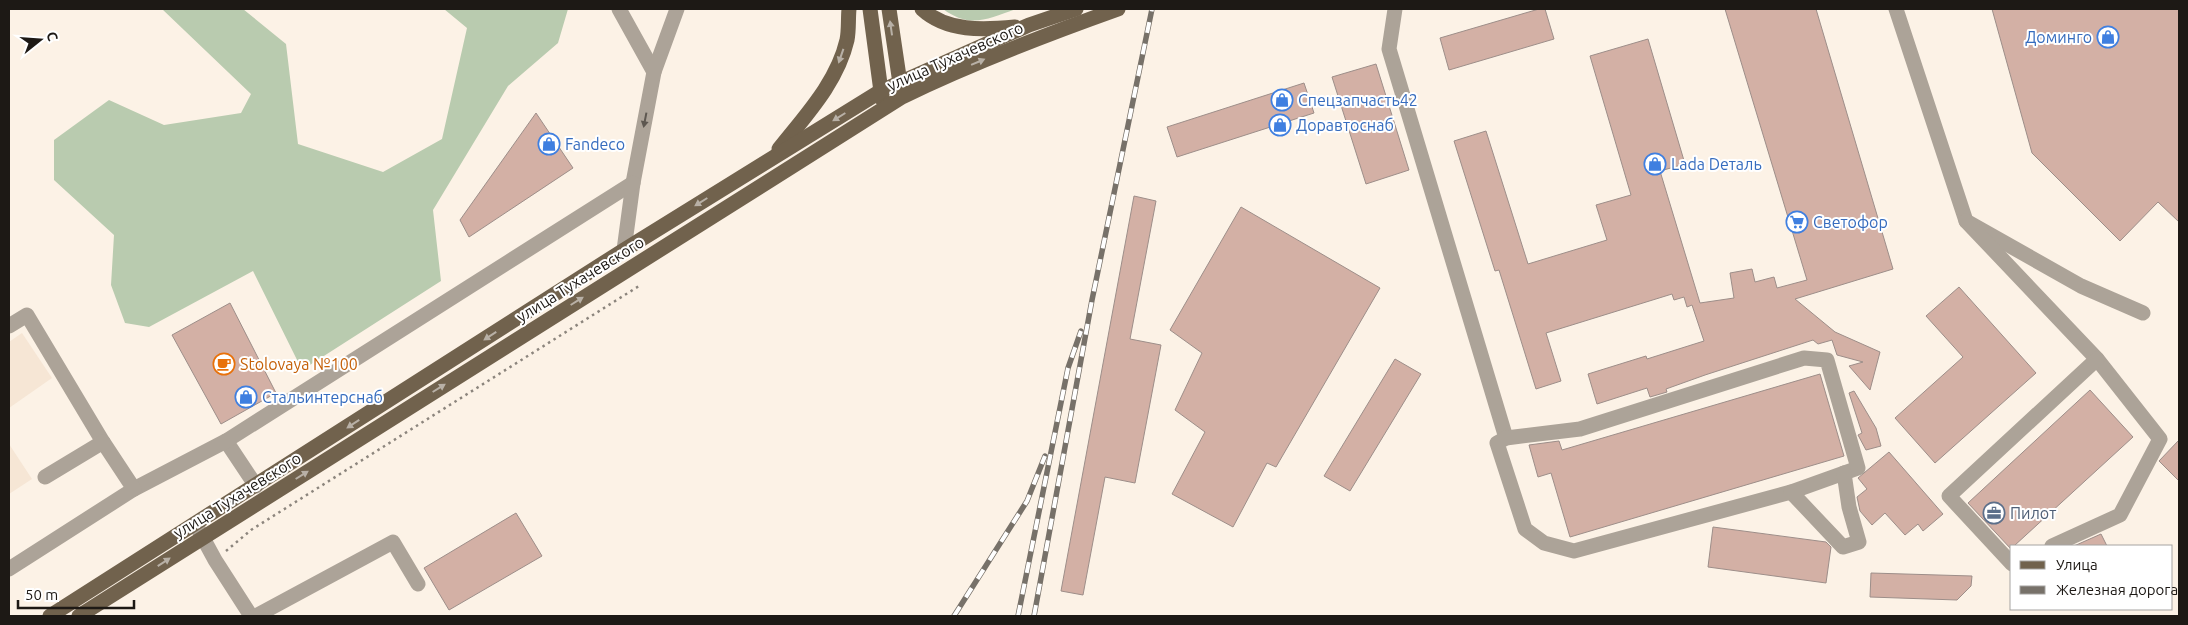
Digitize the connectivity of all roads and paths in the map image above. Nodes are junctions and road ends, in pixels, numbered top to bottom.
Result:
1 (619, 9) edge
2 (677, 9) edge
3 (849, 9) edge
4 (870, 9) edge
5 (888, 9) edge
6 (922, 9) edge
7 (1076, 9) edge
8 (1118, 9) edge
9 (1395, 9) edge
10 (1896, 9) edge
11 (1029, 25) junction
12 (654, 72) junction
13 (899, 82) junction
14 (881, 91) junction
15 (902, 97) junction
16 (884, 107) junction
17 (773, 158) junction
18 (633, 183) junction
19 (1966, 221) junction
20 (624, 250) junction
21 (639, 286) dead end
22 (2143, 313) dead end
23 (9, 326) edge
24 (2097, 359) junction
25 (1506, 438) junction
26 (226, 441) junction
27 (103, 442) junction
28 (1844, 473) junction
29 (44, 477) dead end
30 (256, 486) junction
31 (134, 489) junction
32 (1791, 492) junction
33 (199, 531) junction
34 (2054, 545) edge
35 (215, 560) junction
36 (2010, 562) edge
37 (9, 569) edge
38 (418, 584) dead end
39 (50, 616) edge
40 (79, 616) edge
41 (251, 616) edge
42 (256, 616) edge

1 - 12 lane
2 - 12 lane
3 -> 17 main road
4 - 14 main road
13 -> 5 main road
6 - 11 main road
7 - 11 main road, улица Тухачевского
15 -> 8 main road, улица Тухачевского
9 - 25 lane
10 - 19 lane
11 - 13 main road, улица Тухачевского
12 -> 18 lane
13 - 14 main road, улица Тухачевского
13 - 15 main road
14 - 16 main road
14 -> 17 main road, улица Тухачевского
15 - 16 main road, улица Тухачевского
33 -> 16 main road, улица Тухачевского
17 -> 20 main road, улица Тухачевского
18 - 20 lane
18 - 26 lane
19 - 22 lane
19 - 24 lane
20 -> 30 main road, улица Тухачевского
21 - 35 path
23 - 27 lane
24 - 34 lane
24 - 36 lane
25 - 28 lane
25 - 32 lane
26 - 30 lane
26 - 31 lane
27 - 29 lane
27 - 31 lane
28 - 32 lane
28 - 32 lane
30 - 33 main road, улица Тухачевского
31 - 37 lane
33 - 35 lane
33 - 39 main road, улица Тухачевского
40 -> 33 main road, улица Тухачевского
35 - 41 lane
38 - 42 lane

